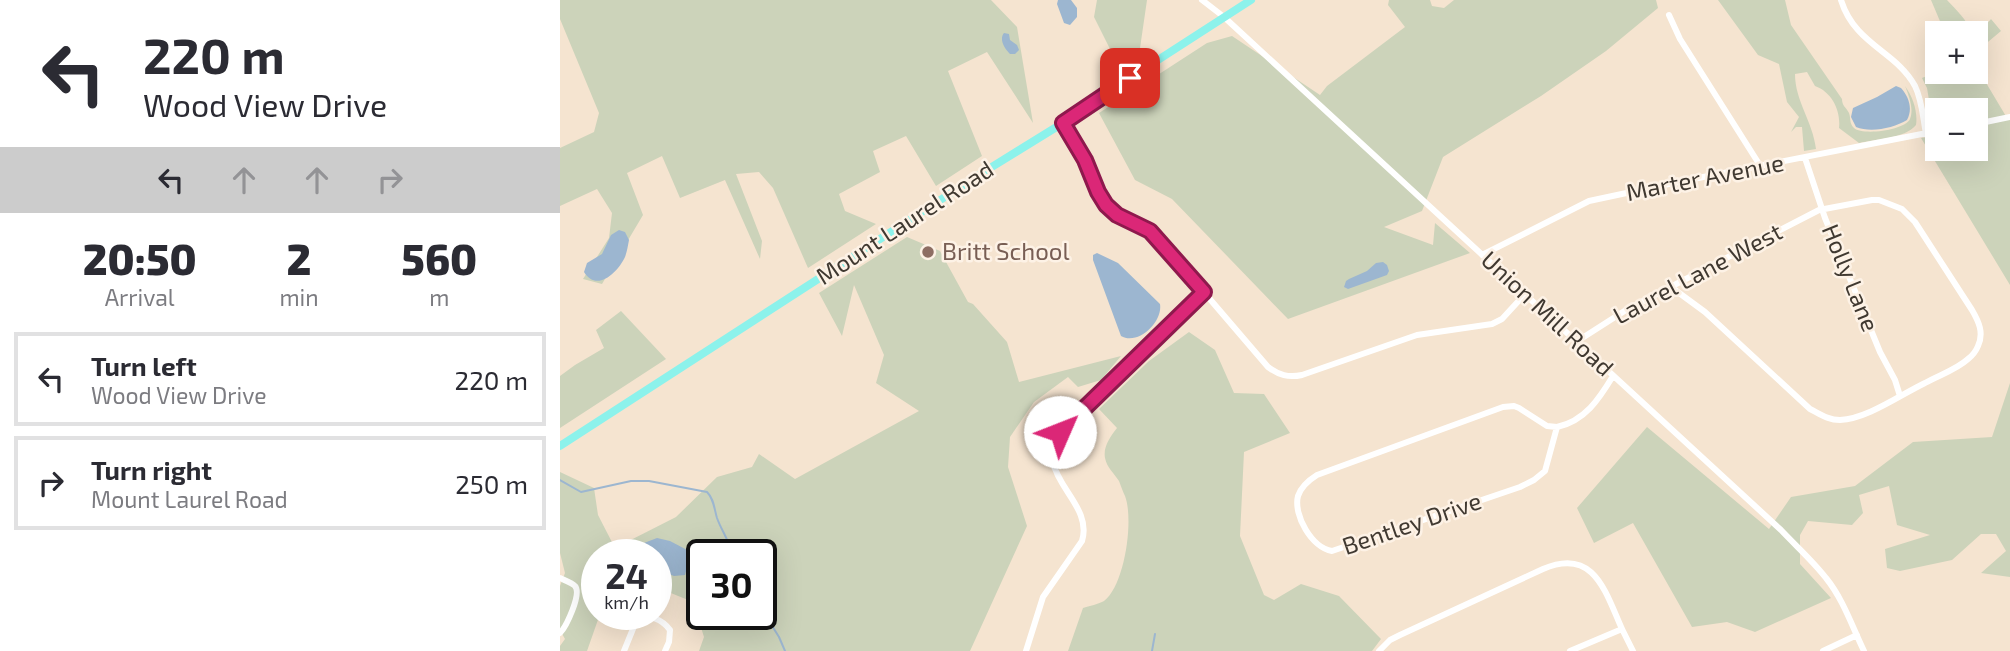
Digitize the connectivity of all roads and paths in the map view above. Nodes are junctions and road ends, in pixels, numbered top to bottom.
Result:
1 (1202, 0) edge
2 (1251, 0) edge
3 (1841, 0) edge
4 (1669, 15) dead end
5 (1224, 17) junction
6 (2010, 117) edge
7 (1988, 122) edge
8 (1063, 123) junction
9 (1925, 128) edge
10 (1925, 134) edge
11 (1805, 158) junction
12 (1760, 166) junction
13 (1822, 209) junction
14 (1482, 255) junction
15 (1671, 287) junction
16 (1204, 292) junction
17 (1525, 293) junction
18 (1576, 342) junction
19 (1613, 376) junction
20 (1900, 396) junction
21 (1557, 427) junction
22 (560, 446) edge
23 (560, 578) edge
24 (1622, 629) junction
25 (560, 633) edge
26 (1857, 635) junction
27 (624, 651) edge
28 (665, 651) edge
29 (1026, 651) edge
30 (1379, 651) edge
31 (1570, 651) edge
32 (1633, 651) edge
33 (1823, 651) edge
34 (1864, 651) edge

1 - 5 street, Union Mill Road
2 - 5 main road, Mount Laurel Road
3 - 9 street
4 - 12 street
5 - 8 main road, Mount Laurel Road
5 - 14 street, Union Mill Road
6 - 7 street
8 - 16 street
8 - 22 main road, Mount Laurel Road
10 - 11 street, Marter Avenue
11 - 12 street, Marter Avenue
11 - 13 street, Holly Lane
12 - 14 street, Marter Avenue
13 - 15 street, Laurel Lane West
13 - 20 street, Holly Lane
13 - 20 street, Laurel Lane West
14 - 17 street, Union Mill Road
15 - 18 street, Laurel Lane West
15 - 20 street, Laurel Lane West
16 - 17 street
16 - 29 street
17 - 18 street, Union Mill Road
18 - 19 street, Union Mill Road
19 - 21 street
19 - 26 street, Union Mill Road
21 - 21 street, Bentley Drive
23 - 25 street
24 - 30 street
24 - 31 street
24 - 32 street
26 - 33 street
26 - 34 street, Union Mill Road
27 - 28 street

